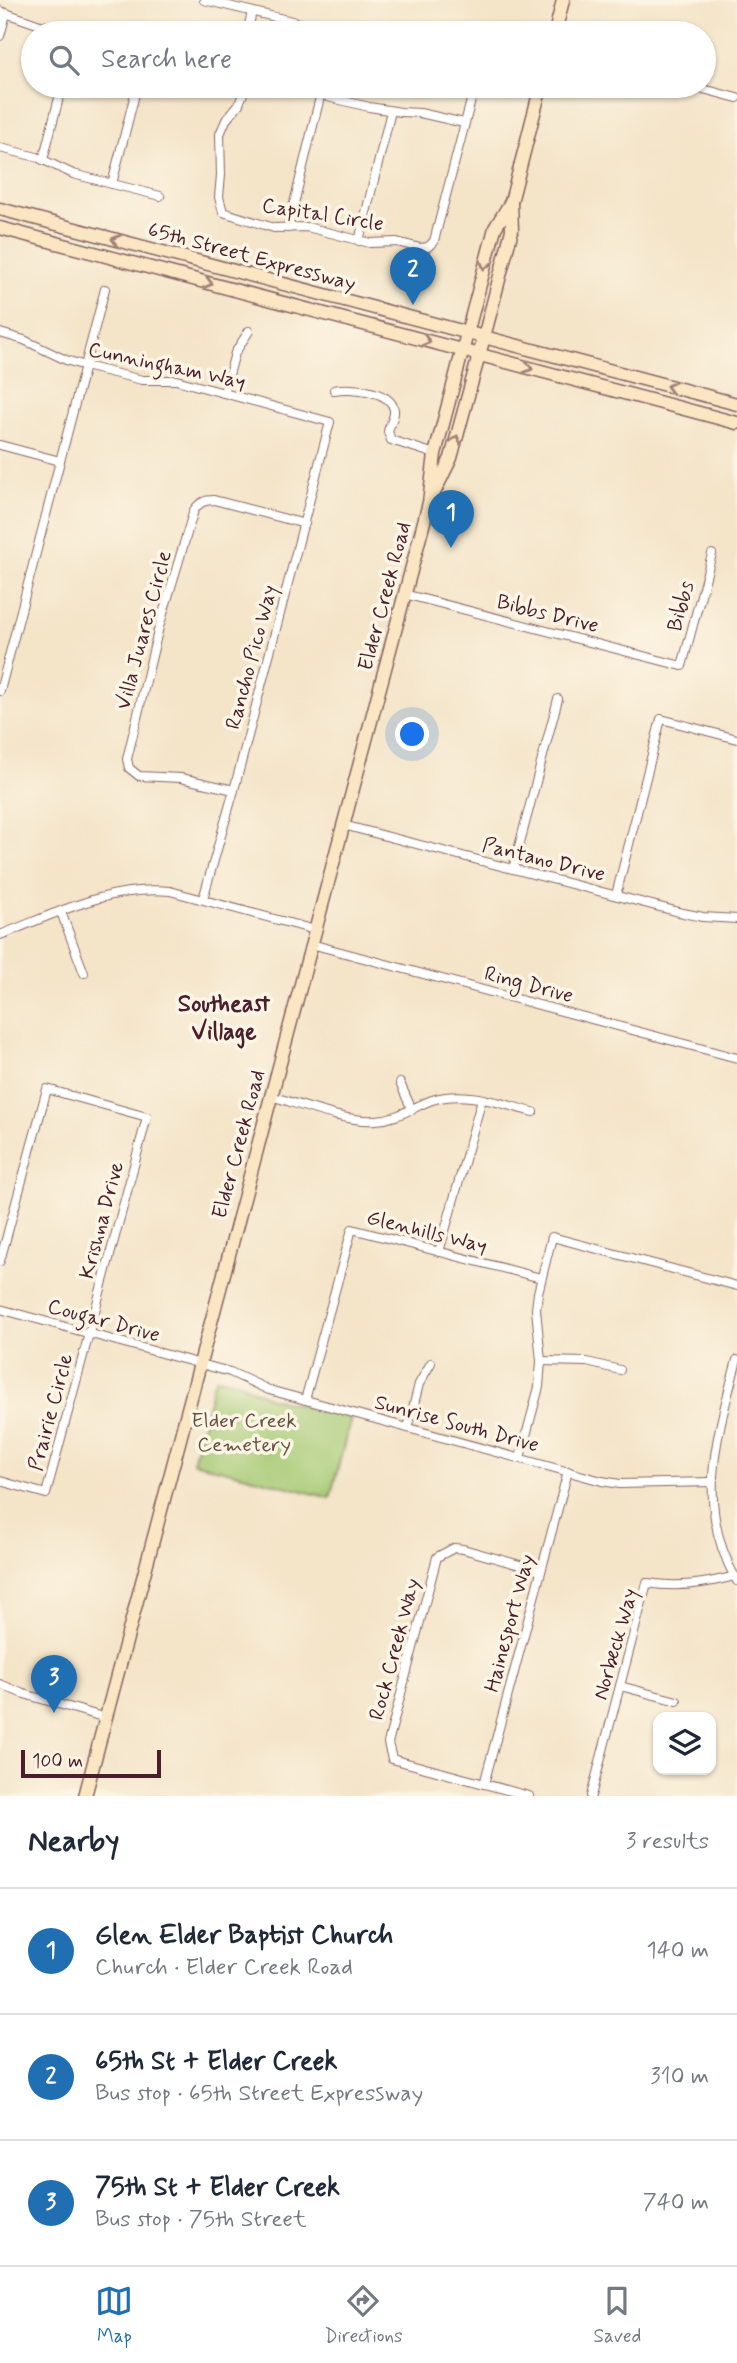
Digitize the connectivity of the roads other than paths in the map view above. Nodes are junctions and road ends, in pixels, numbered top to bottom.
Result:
1 (204, 0) edge
2 (564, 0) edge
3 (3, 12) edge
4 (252, 12) junction
5 (29, 21) edge
6 (250, 21) edge
7 (291, 21) edge
8 (558, 21) edge
9 (0, 36) edge
10 (716, 92) edge
11 (59, 98) edge
12 (134, 98) edge
13 (241, 98) edge
14 (320, 98) edge
15 (336, 98) edge
16 (471, 98) edge
17 (538, 98) edge
18 (737, 98) edge
19 (391, 111) junction
20 (464, 123) junction
21 (0, 148) edge
22 (43, 160) junction
23 (112, 184) junction
24 (160, 196) dead end
25 (511, 202) junction
26 (0, 209) edge
27 (0, 228) edge
28 (288, 228) junction
29 (359, 241) junction
30 (105, 289) dead end
31 (249, 331) dead end
32 (0, 333) edge
33 (467, 333) junction
34 (485, 337) junction
35 (462, 351) junction
36 (480, 355) junction
37 (85, 366) junction
38 (334, 390) dead end
39 (224, 393) junction
40 (737, 404) edge
41 (330, 422) joint
42 (737, 423) edge
43 (0, 444) edge
44 (435, 454) junction
45 (60, 461) junction
46 (429, 503) junction
47 (304, 524) junction
48 (712, 554) dead end
49 (404, 594) junction
50 (682, 666) joint
51 (3, 669) edge
52 (0, 691) edge
53 (558, 699) dead end
54 (737, 739) edge
55 (234, 790) junction
56 (343, 825) junction
57 (513, 869) junction
58 (616, 895) junction
59 (203, 900) junction
60 (61, 912) junction
61 (737, 919) edge
62 (315, 930) junction
63 (0, 935) edge
64 (311, 944) junction
65 (84, 973) dead end
66 (737, 1058) edge
67 (400, 1083) dead end
68 (271, 1096) junction
69 (482, 1099) junction
70 (412, 1110) junction
71 (533, 1112) dead end
72 (439, 1252) junction
73 (0, 1261) edge
74 (541, 1278) junction
75 (737, 1286) edge
76 (0, 1309) edge
77 (89, 1334) junction
78 (737, 1360) edge
79 (541, 1361) junction
80 (431, 1363) dead end
81 (200, 1364) junction
82 (620, 1370) dead end
83 (305, 1400) junction
84 (408, 1427) junction
85 (520, 1458) junction
86 (568, 1471) junction
87 (0, 1481) edge
88 (712, 1482) junction
89 (541, 1571) junction
90 (736, 1578) edge
91 (0, 1684) edge
92 (620, 1686) junction
93 (677, 1701) dead end
94 (106, 1718) junction
95 (484, 1784) junction
96 (85, 1796) edge
97 (529, 1796) edge
98 (591, 1796) edge

1 - 4 street
2 - 8 main road
3 - 5 street
3 - 9 street
4 - 6 street
4 - 7 street
10 - 18 street
11 - 22 street
12 - 23 street
13 - 28 street, Capital Circle
14 - 28 street
15 - 19 street
16 - 20 street, Capital Circle
17 - 25 main road, Elder Creek Road
19 - 20 street
19 - 29 street
20 - 29 street, Capital Circle
21 - 22 street
22 - 23 street
23 - 24 street
25 -> 33 main road, Elder Creek Road
25 - 34 main road, Elder Creek Road
33 -> 26 main road, 65th Street Expressway
27 -> 35 main road, 65th Street Expressway
28 - 29 street, Capital Circle
30 - 37 street
31 - 39 street
32 - 37 street, Cunningham Way
33 - 34 main road, 65th Street Expressway
33 - 35 main road, Elder Creek Road
34 - 36 main road, Elder Creek Road
40 -> 34 main road, 65th Street Expressway
35 - 36 main road, 65th Street Expressway
35 - 44 main road, Elder Creek Road
36 -> 42 main road, 65th Street Expressway
46 -> 36 main road, Elder Creek Road
37 - 39 street, Cunningham Way
37 - 45 street
38 - 44 street
39 - 41 street, Cunningham Way
41 - 47 street, Rancho Pico Way
43 - 45 street
44 - 46 main road, Elder Creek Road
45 - 51 street
46 - 49 main road, Elder Creek Road
47 - 55 street, Rancho Pico Way
47 - 55 street, Villa Juares Circle
48 - 50 street, Bibbs
49 - 50 street, Bibbs Drive
49 - 56 main road, Elder Creek Road
51 - 52 street
53 - 57 street
54 - 58 street
55 - 59 street, Rancho Pico Way
56 - 57 street, Pantano Drive
56 - 62 main road, Elder Creek Road
57 - 58 street, Pantano Drive
58 - 61 street, Pantano Drive
59 - 60 street
59 - 62 street
60 - 63 street
60 - 65 street
62 - 64 main road, Elder Creek Road
64 - 66 street, Ring Drive
64 - 68 main road, Elder Creek Road
67 - 70 street
68 - 70 street
68 - 81 main road, Elder Creek Road
69 - 70 street
69 - 71 street
69 - 72 street
72 - 74 street, Glenhills Way
72 - 83 street, Glenhills Way
73 - 77 street, Krishna Drive
74 - 75 street
74 - 79 street
76 - 77 street, Cougar Drive
77 - 81 street, Cougar Drive
77 - 87 street, Prairie Circle
78 - 88 street
79 - 82 street
79 - 85 street
80 - 84 street
81 - 83 street, Sunrise South Drive
81 - 94 main road, Elder Creek Road
83 - 84 street, Sunrise South Drive
84 - 85 street, Sunrise South Drive
85 - 86 street, Sunrise South Drive
86 - 88 street, Sunrise South Drive
86 - 89 street, Hainesport Way
88 - 90 street
89 - 95 street, Hainesport Way
89 - 95 street, Rock Creek Way
90 - 92 street, Norbeck Way
91 - 94 street
92 - 93 street
92 - 98 street, Norbeck Way
94 - 96 main road, Elder Creek Road
95 - 97 street, Rock Creek Way

